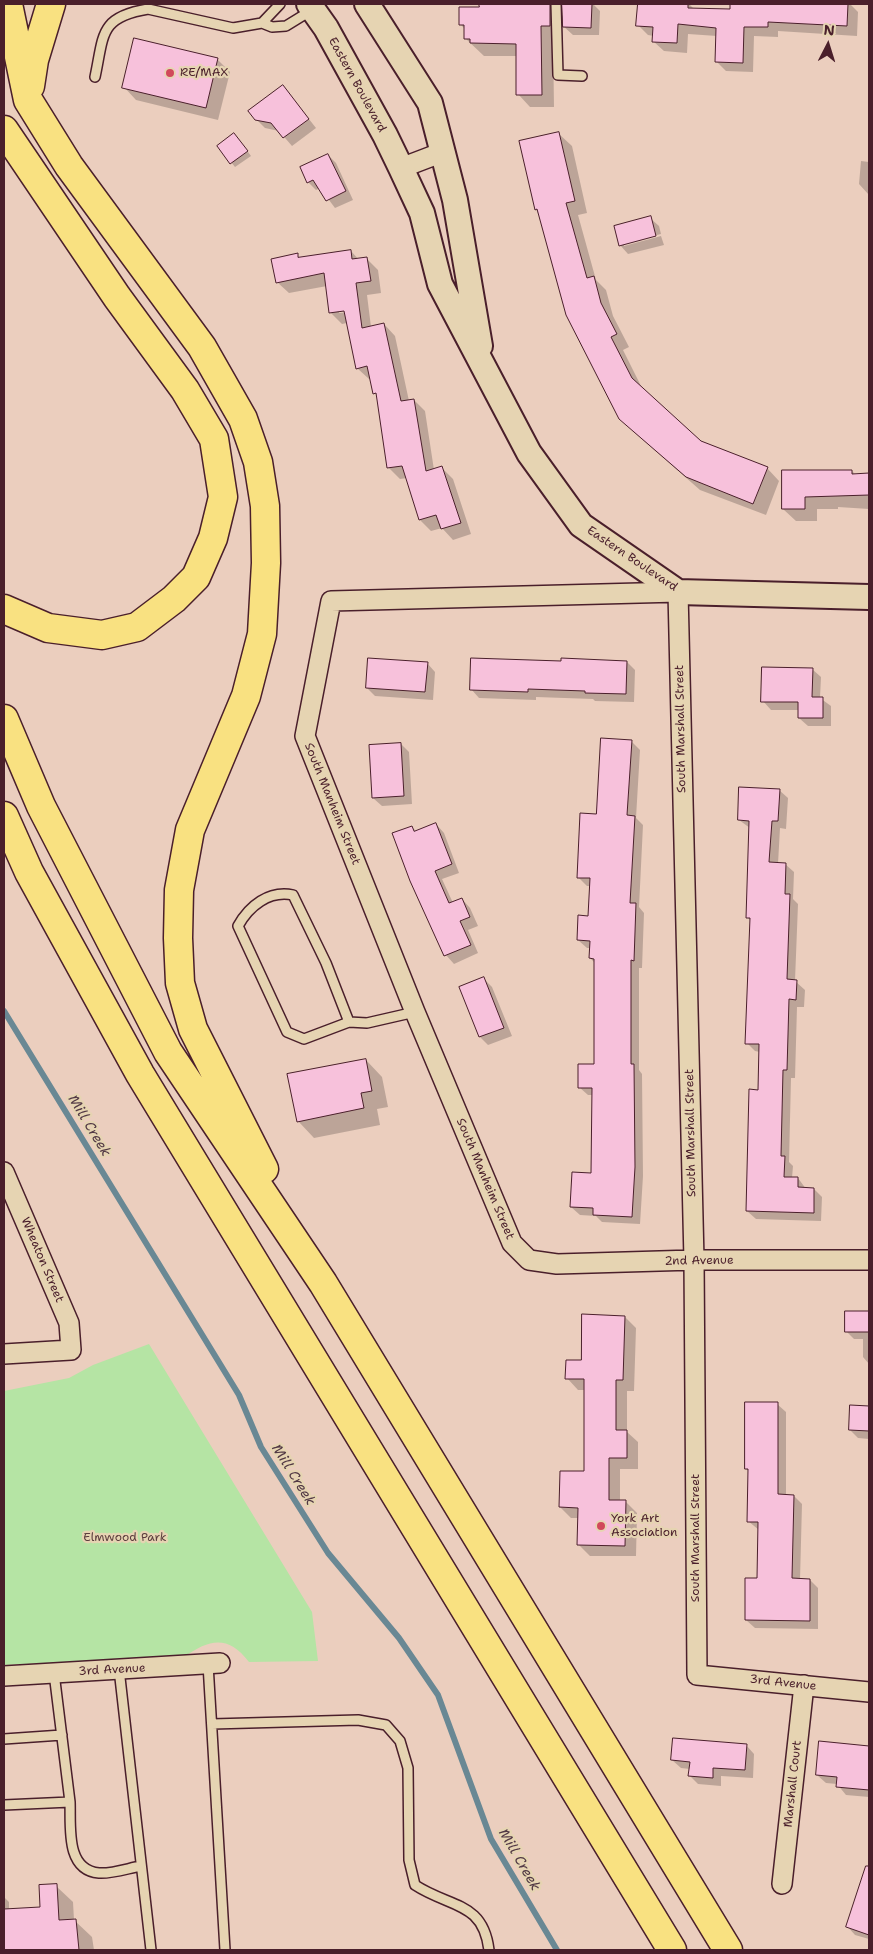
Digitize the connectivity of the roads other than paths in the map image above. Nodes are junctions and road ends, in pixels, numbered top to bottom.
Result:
1 (8, 4) edge
2 (51, 4) edge
3 (280, 4) edge
4 (367, 4) edge
5 (556, 4) edge
6 (311, 6) edge
7 (262, 23) junction
8 (582, 76) dead end
9 (94, 77) dead end
10 (28, 100) junction
11 (4, 130) edge
12 (443, 152) junction
13 (401, 168) junction
14 (484, 367) junction
15 (678, 592) junction
16 (869, 597) edge
17 (4, 609) edge
18 (4, 720) edge
19 (4, 816) edge
20 (4, 842) edge
21 (56, 921) junction
22 (415, 1012) junction
23 (349, 1022) junction
24 (4, 1172) edge
25 (529, 1260) joint
26 (694, 1260) junction
27 (869, 1260) edge
28 (323, 1284) junction
29 (4, 1354) edge
30 (214, 1664) joint
31 (120, 1669) junction
32 (54, 1673) junction
33 (698, 1675) joint
34 (4, 1676) edge
35 (804, 1685) junction
36 (869, 1692) edge
37 (212, 1724) junction
38 (62, 1735) junction
39 (4, 1739) edge
40 (70, 1802) junction
41 (4, 1805) edge
42 (142, 1866) junction
43 (782, 1884) dead end
44 (151, 1950) edge
45 (225, 1950) edge
46 (489, 1950) edge
47 (672, 1950) edge
48 (728, 1950) edge

1 - 10 highway
2 - 10 highway
3 - 7 lane
4 - 12 street, Eastern Boulevard
5 - 8 lane
6 - 7 lane
6 - 13 street, Eastern Boulevard
7 - 9 lane
10 - 28 highway
11 - 17 highway
12 - 13 street
12 - 14 street, Eastern Boulevard
13 - 14 street, Eastern Boulevard
14 - 15 street, Eastern Boulevard
15 - 16 street, Eastern Boulevard
15 - 22 street, South Manheim Street
15 - 26 street, South Marshall Street
18 - 28 highway
19 - 21 highway
20 - 21 highway
21 - 47 highway
22 - 23 lane
22 - 25 street, South Manheim Street
23 - 23 lane
24 - 29 street, Wheaton Street
25 - 26 street, 2nd Avenue
26 - 27 street, 2nd Avenue
26 - 33 street, South Marshall Street
28 - 48 highway
30 - 31 street, 3rd Avenue
30 - 37 lane
31 - 32 street, 3rd Avenue
31 - 42 lane
32 - 34 street, 3rd Avenue
32 - 38 lane
33 - 35 street, 3rd Avenue
35 - 36 street, 3rd Avenue
35 - 43 street, Marshall Court
37 - 45 lane
37 - 46 lane
38 - 39 lane
38 - 40 lane
40 - 41 lane
40 - 42 lane
42 - 44 lane

